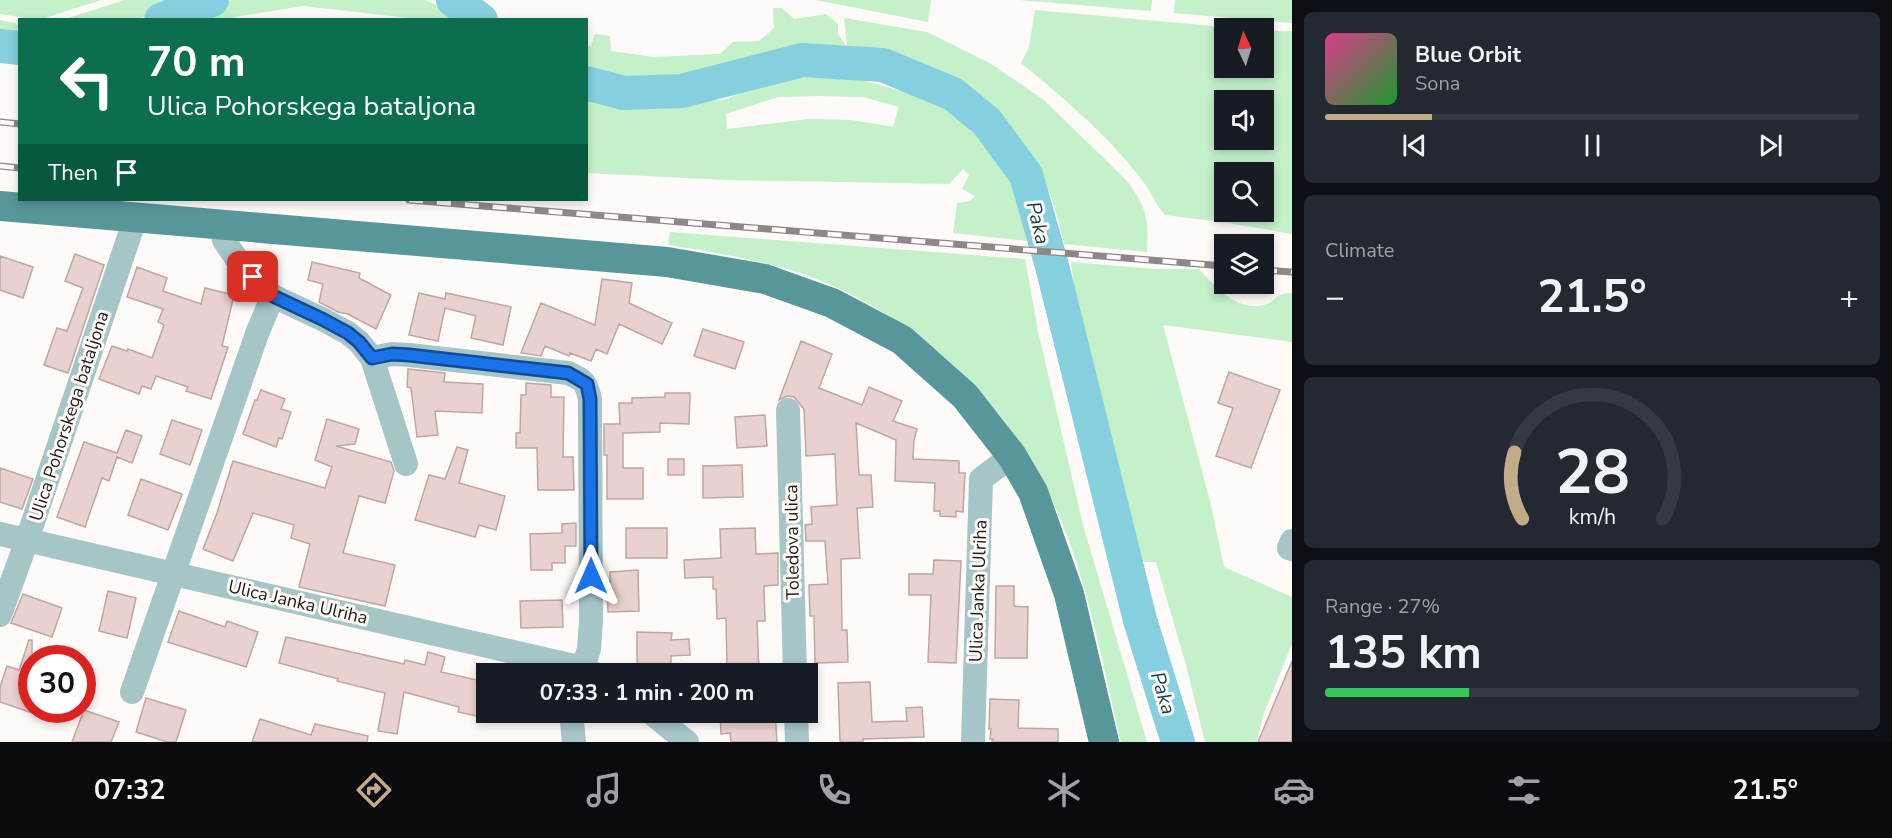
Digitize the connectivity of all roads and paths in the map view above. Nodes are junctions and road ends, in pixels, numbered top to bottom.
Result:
1 (0, 206) edge
2 (136, 216) junction
3 (220, 223) junction
4 (273, 296) junction
5 (372, 358) junction
6 (788, 410) dead end
7 (1012, 456) junction
8 (406, 464) dead end
9 (0, 534) edge
10 (27, 540) junction
11 (1292, 541) edge
12 (1292, 549) edge
13 (174, 574) junction
14 (0, 615) edge
15 (548, 663) edge
16 (587, 663) edge
17 (795, 663) edge
18 (132, 692) dead end
19 (572, 723) edge
20 (664, 723) edge
21 (796, 723) edge
22 (574, 742) edge
23 (687, 742) edge
24 (797, 742) edge
25 (973, 742) edge
26 (1104, 742) edge

1 - 2 main road
2 - 3 main road
2 - 10 street, Ulica Pohorskega bataljona
3 - 4 street
3 - 7 main road
4 - 5 street
4 - 13 street
5 - 8 street
5 - 16 street
6 - 17 street, Toledova ulica
7 - 25 street, Ulica Janka Ulriha
7 - 26 main road
9 - 10 street, Ulica Janka Ulriha
10 - 13 street, Ulica Janka Ulriha
10 - 14 street, Ulica Pohorskega bataljona
11 - 12 street
13 - 15 street, Ulica Janka Ulriha
13 - 18 street
19 - 22 street
20 - 23 street
21 - 24 street

